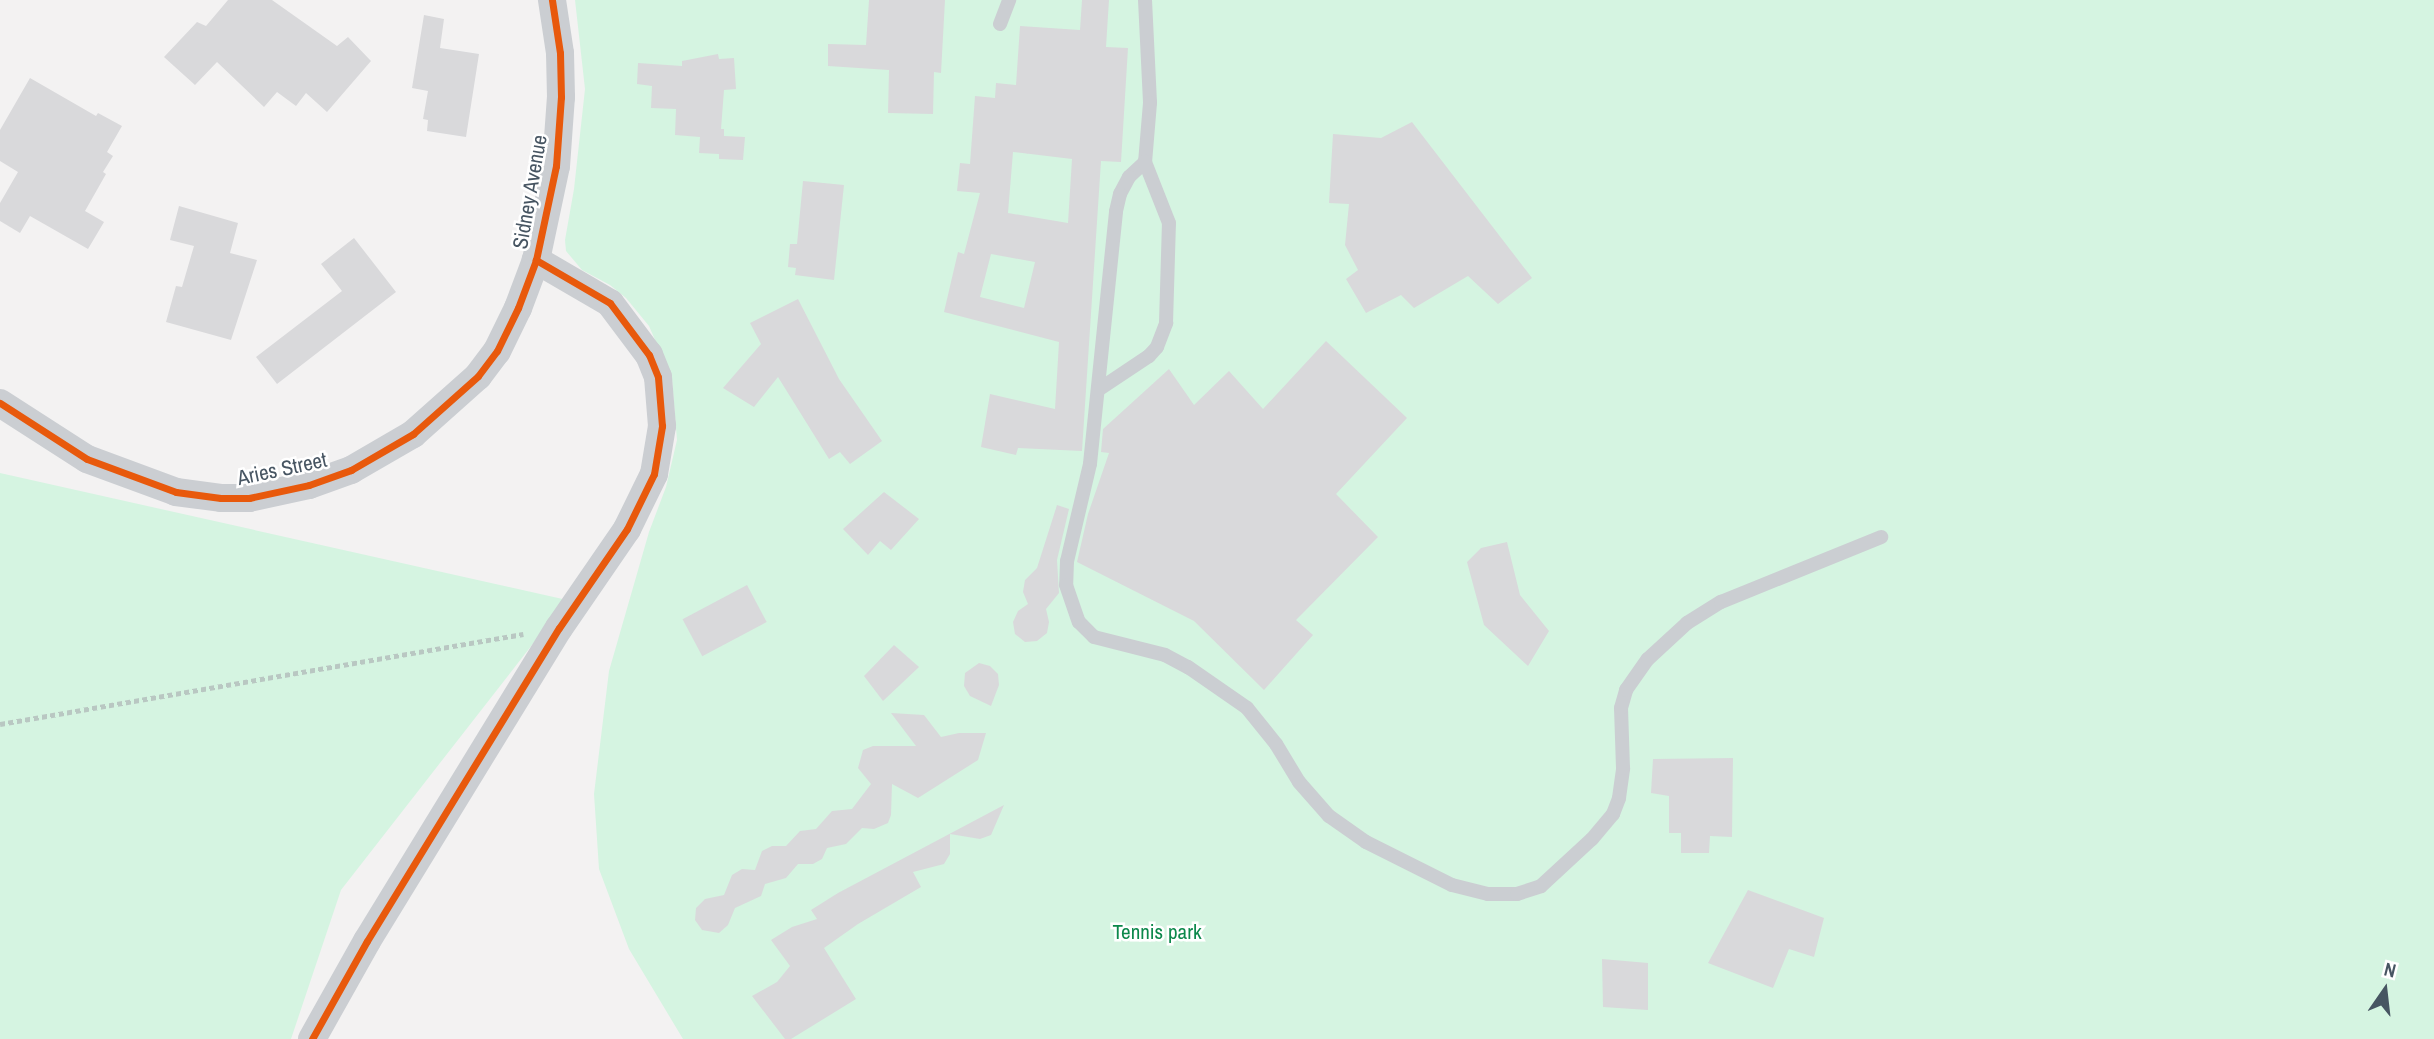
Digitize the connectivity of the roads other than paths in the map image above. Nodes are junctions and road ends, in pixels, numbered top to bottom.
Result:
1 (552, 0) edge
2 (1009, 0) edge
3 (1145, 0) edge
4 (1000, 24) dead end
5 (1145, 162) junction
6 (536, 260) junction
7 (478, 376) joint
8 (1098, 390) junction
9 (0, 403) edge
10 (1881, 537) dead end
11 (312, 1039) edge

1 - 6 street, Sidney Avenue
2 - 4 lane
3 - 5 lane
5 - 8 lane
5 - 8 lane
6 - 7 street, Sidney Avenue
6 - 11 street
7 - 9 street, Aries Street
8 - 10 lane

